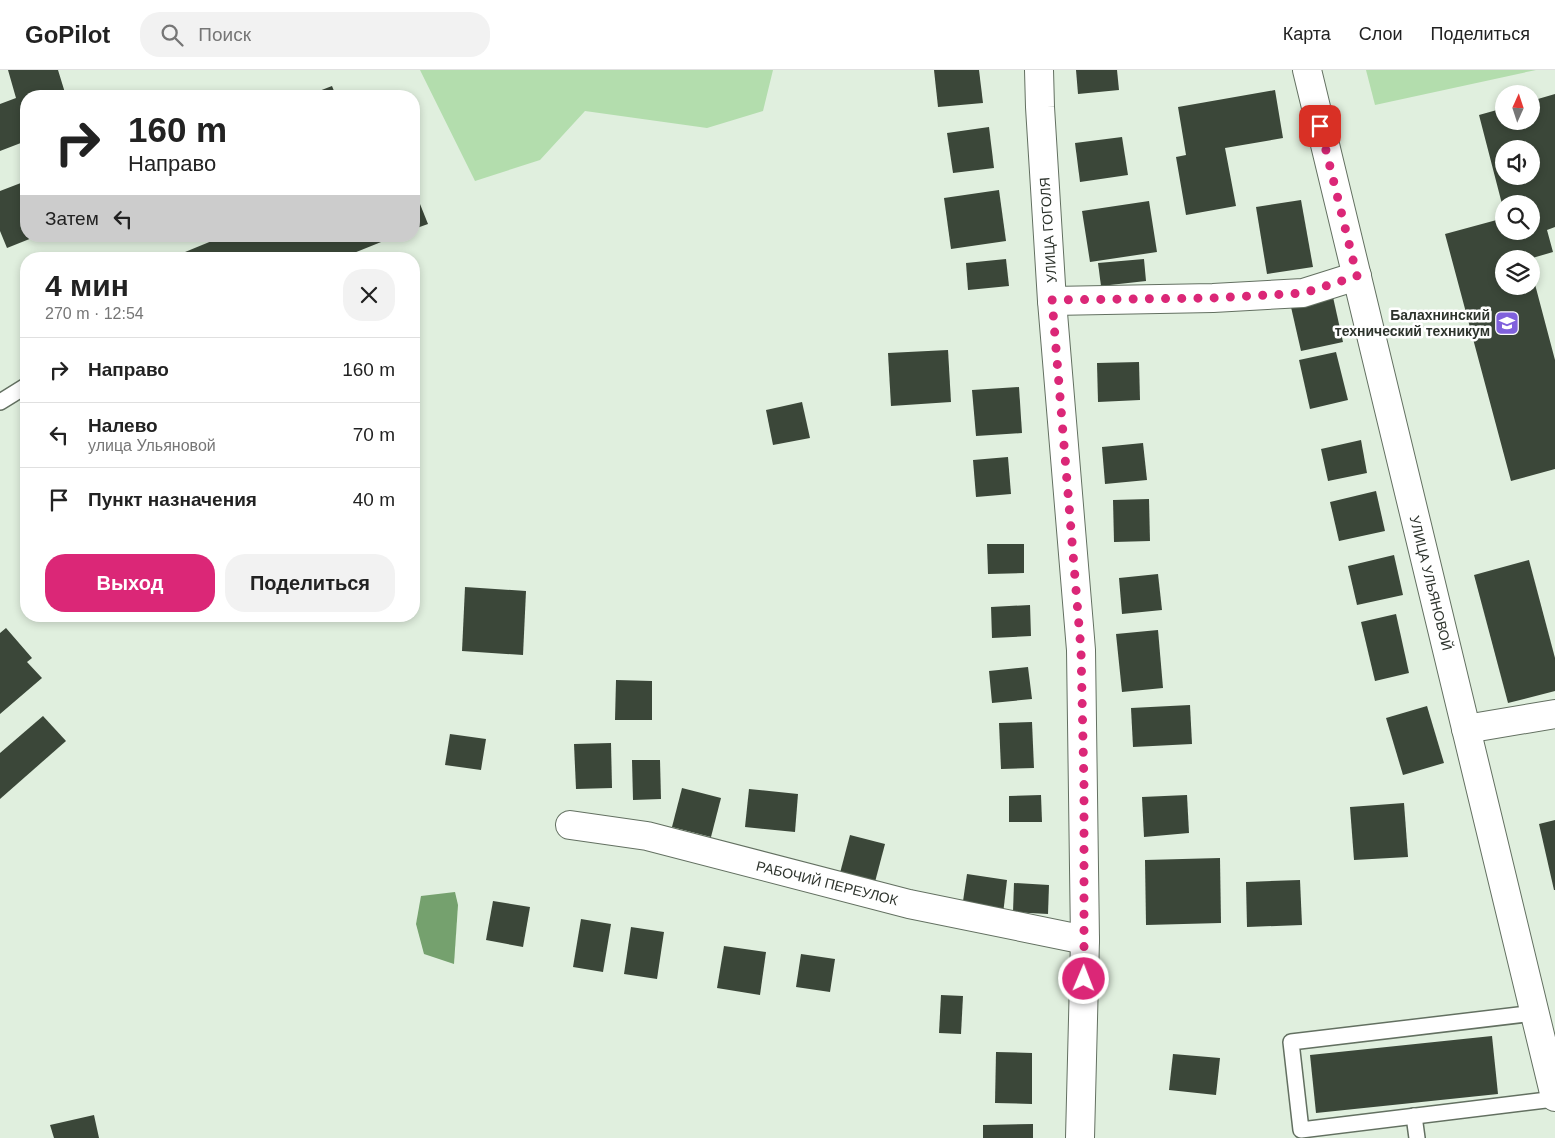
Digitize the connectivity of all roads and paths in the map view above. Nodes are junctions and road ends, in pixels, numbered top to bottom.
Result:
1 (1039, 70) edge
2 (1307, 70) edge
3 (1357, 276) junction
4 (1052, 300) junction
5 (20, 390) edge
6 (0, 402) edge
7 (1555, 714) edge
8 (1466, 729) junction
9 (570, 825) dead end
10 (1085, 940) junction
11 (1535, 1013) junction
12 (1555, 1098) edge
13 (1414, 1116) junction
14 (1080, 1138) edge
15 (1417, 1138) edge

1 - 4 street, УЛИЦА ГОГОЛЯ
2 - 3 street, УЛИЦА УЛЬЯНОВОЙ
3 - 4 street
3 - 8 street, УЛИЦА УЛЬЯНОВОЙ
4 - 10 street, УЛИЦА ГОГОЛЯ
5 - 6 lane
7 - 8 street
8 - 11 street, УЛИЦА УЛЬЯНОВОЙ
9 - 10 street, РАБОЧИЙ ПЕРЕУЛОК
10 - 14 street, УЛИЦА ГОГОЛЯ
11 - 12 street, УЛИЦА УЛЬЯНОВОЙ
11 - 13 lane
12 - 13 lane
13 - 15 lane

